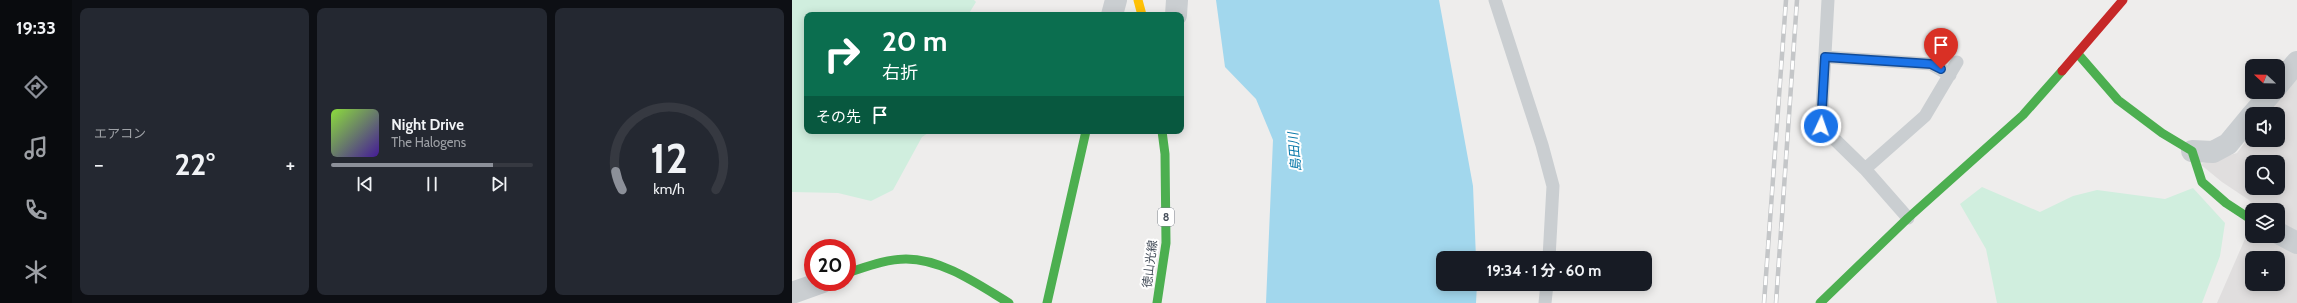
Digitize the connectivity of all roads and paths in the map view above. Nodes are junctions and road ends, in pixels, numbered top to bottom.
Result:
1 (1116, 0) edge
2 (1138, 0) edge
3 (1177, 0) edge
4 (1495, 0) edge
5 (1828, 0) edge
6 (2123, 0) edge
7 (1113, 12) edge
8 (1141, 12) edge
9 (1176, 12) edge
10 (2078, 54) junction
11 (1825, 57) junction
12 (1957, 62) dead end
13 (2297, 62) edge
14 (1950, 75) junction
15 (2285, 77) edge
16 (2266, 99) edge
17 (2260, 107) edge
18 (2245, 124) edge
19 (1085, 134) edge
20 (1162, 134) edge
21 (2192, 151) junction
22 (1865, 169) junction
23 (2245, 215) edge
24 (1908, 218) junction
25 (2285, 237) edge
26 (2297, 243) edge
27 (1550, 251) edge
28 (856, 271) edge
29 (804, 289) edge
30 (1546, 291) edge
31 (792, 293) edge
32 (1009, 303) edge
33 (1047, 303) edge
34 (1158, 303) edge
35 (1545, 303) edge
36 (1820, 303) edge

1 - 7 street
2 - 8 street
3 - 9 street
4 - 27 lane
5 - 11 lane
6 - 10 street
10 - 21 street
10 - 24 street
11 - 14 lane
11 - 22 lane
12 - 14 lane
13 - 15 street
14 - 22 lane
16 - 17 street
18 - 21 street
19 - 33 street
20 - 34 street, 徳山光線 / 8
21 - 23 street
22 - 24 lane
24 - 36 street
25 - 26 street
28 - 32 street
29 - 31 street
30 - 35 lane

